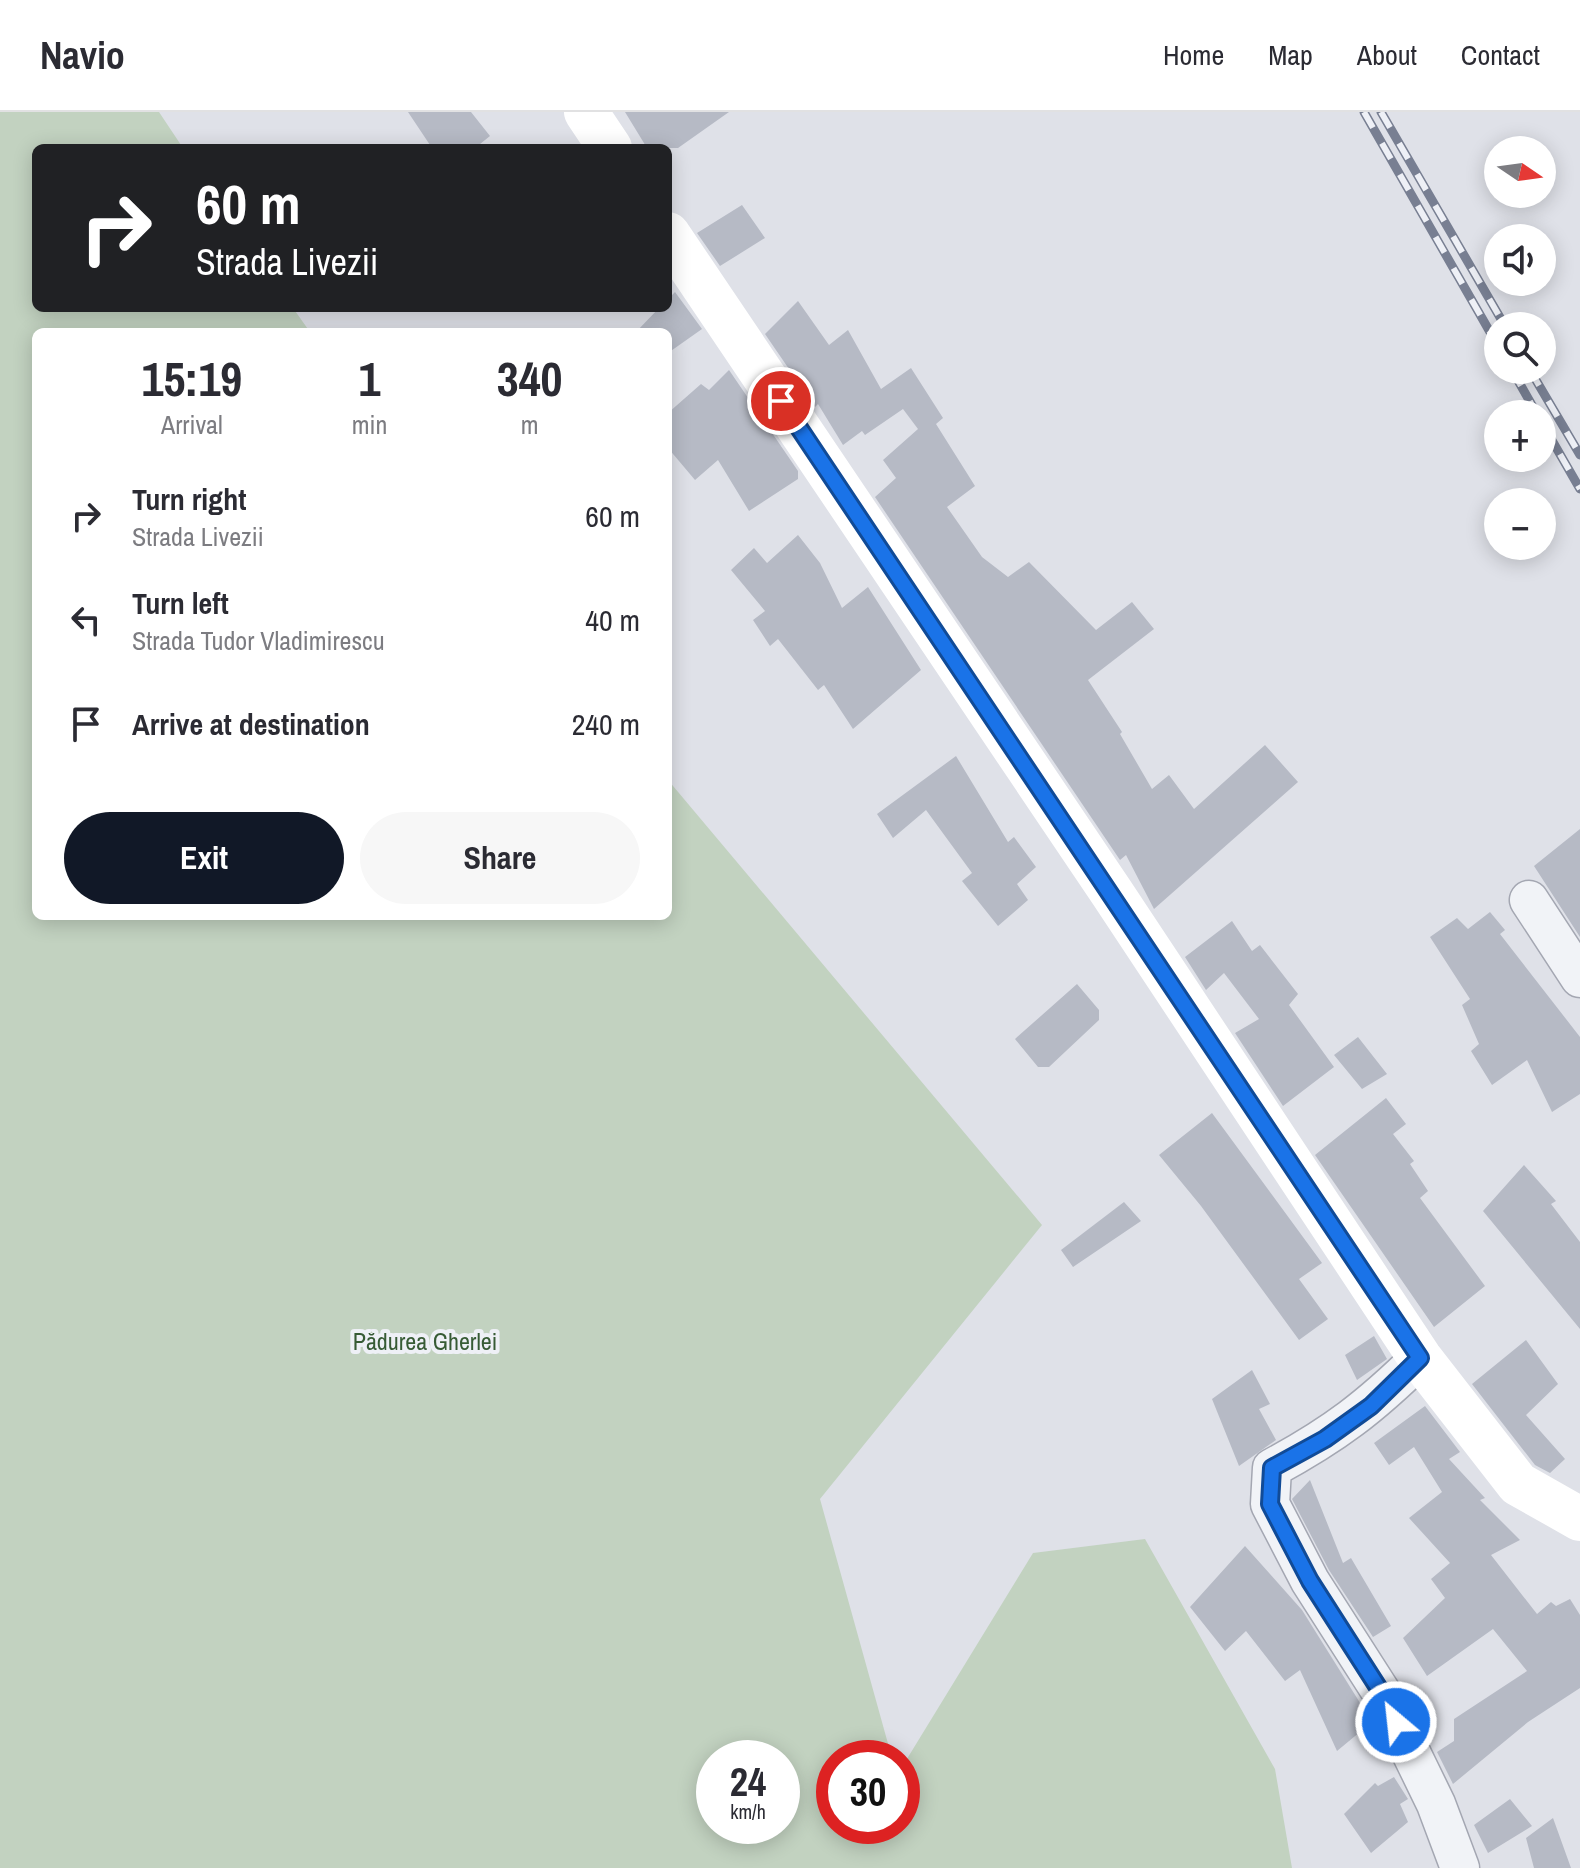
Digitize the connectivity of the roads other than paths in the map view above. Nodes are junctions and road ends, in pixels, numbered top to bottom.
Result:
1 (586, 112) edge
2 (607, 144) edge
3 (672, 240) edge
4 (1529, 900) dead end
5 (1580, 978) edge
6 (1420, 1358) junction
7 (1580, 1519) edge
8 (1460, 1868) edge

1 - 2 street
3 - 6 street
4 - 5 street
6 - 7 street
6 - 8 street

